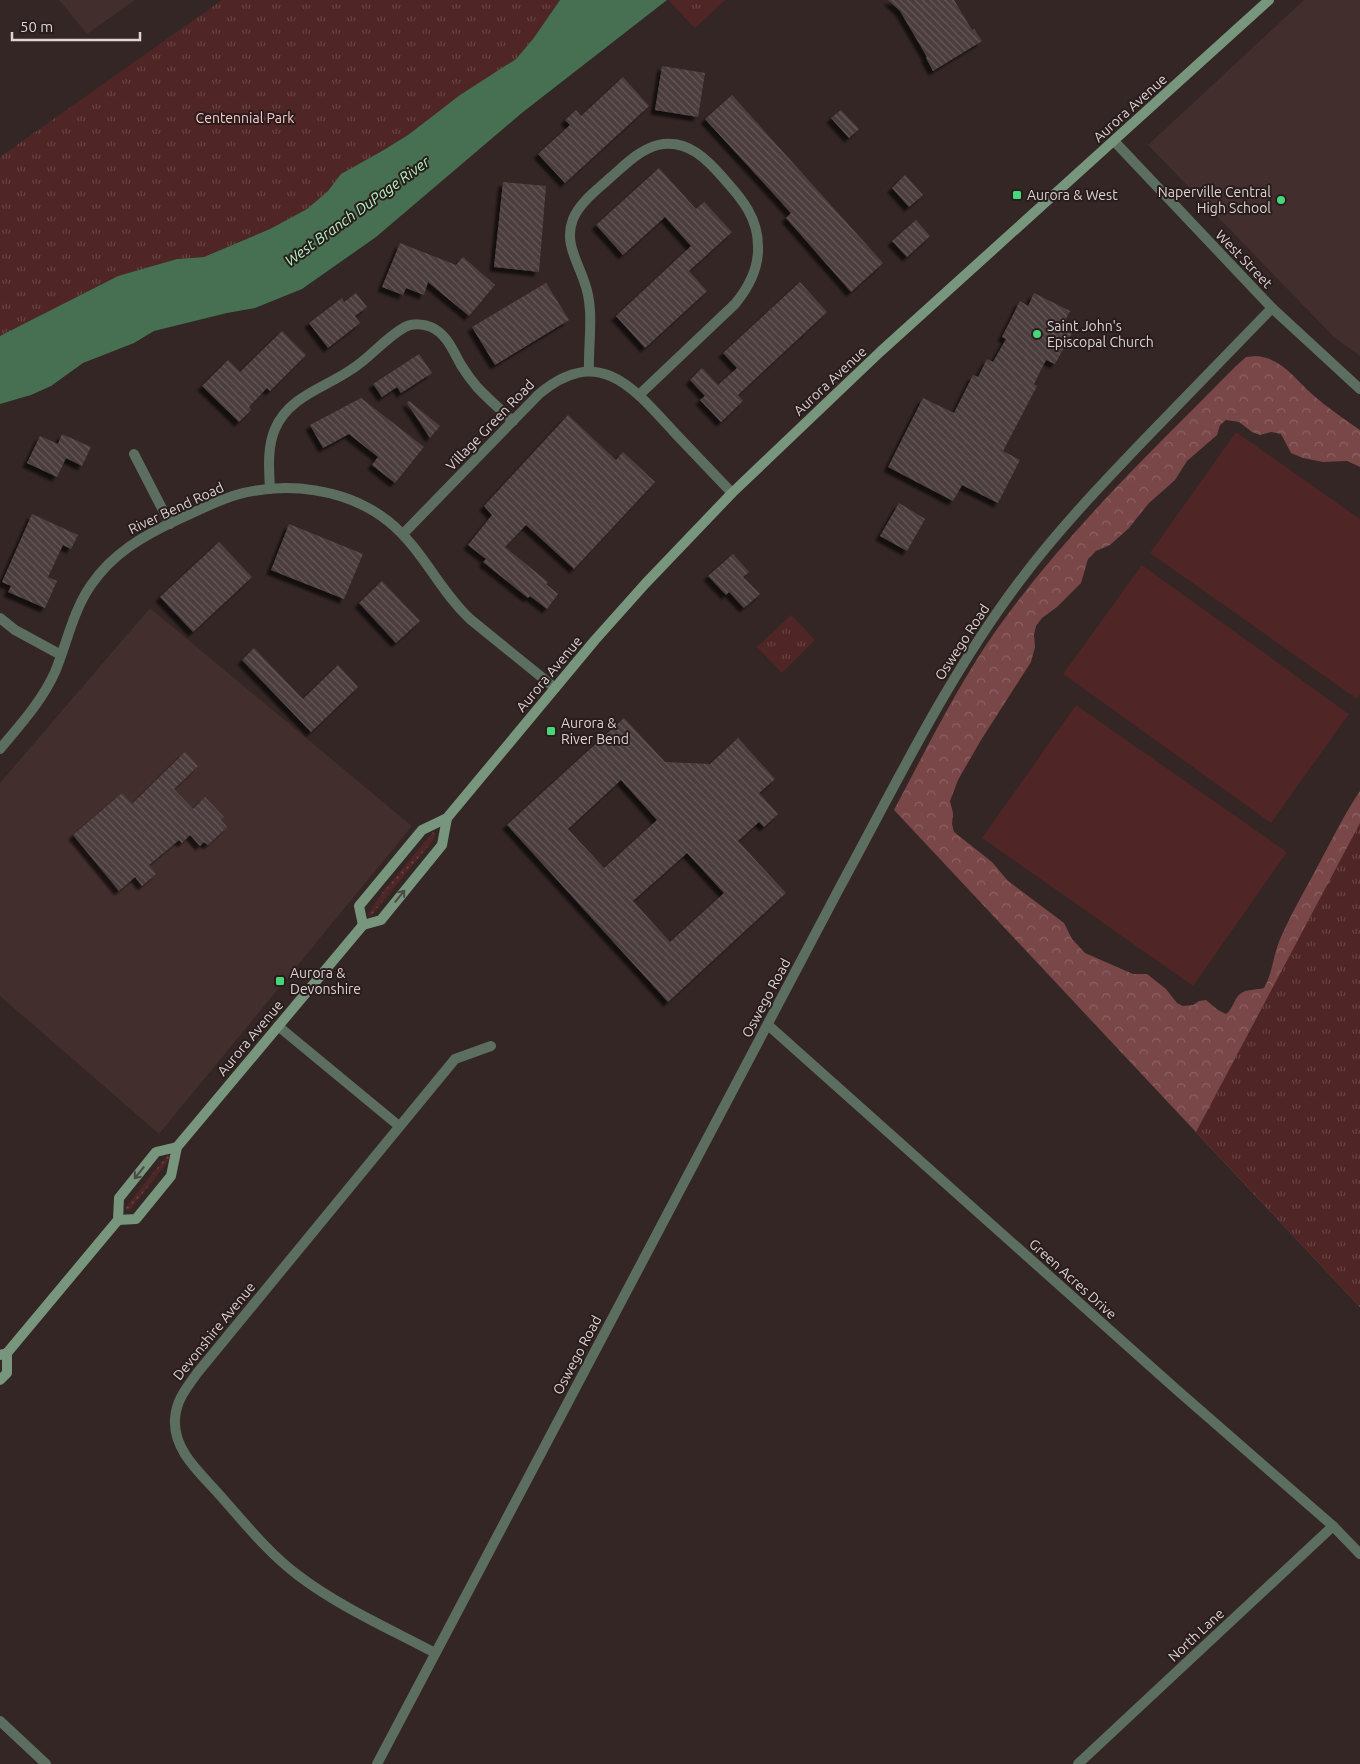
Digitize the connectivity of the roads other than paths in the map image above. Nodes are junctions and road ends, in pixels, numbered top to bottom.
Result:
1 (1269, 0) edge
2 (1114, 141) junction
3 (1272, 308) junction
4 (589, 371) junction
5 (1360, 389) edge
6 (638, 395) junction
7 (513, 421) junction
8 (134, 454) dead end
9 (270, 489) junction
10 (732, 493) junction
11 (170, 524) junction
12 (403, 534) junction
13 (0, 618) edge
14 (61, 654) junction
15 (555, 688) junction
16 (0, 749) edge
17 (447, 818) junction
18 (364, 925) junction
19 (768, 1025) junction
20 (278, 1026) junction
21 (491, 1046) dead end
22 (399, 1126) junction
23 (177, 1147) junction
24 (118, 1220) junction
25 (3, 1354) edge
26 (0, 1380) edge
27 (1333, 1526) junction
28 (1360, 1554) edge
29 (435, 1653) junction
30 (0, 1721) edge
31 (46, 1764) edge
32 (377, 1764) edge
33 (1078, 1764) edge

1 - 2 main road, Aurora Avenue
2 - 3 street, West Street
2 - 10 main road, Aurora Avenue
3 - 5 street, West Street
3 - 19 street, Oswego Road
4 - 6 street
4 - 6 street
4 - 7 street, Village Green Road
6 - 10 street
7 - 9 street
7 - 12 street, Village Green Road
8 - 11 street
9 - 11 street, River Bend Road
9 - 12 street, River Bend Road
10 - 15 main road, Aurora Avenue
11 - 14 street, River Bend Road
12 - 15 street, River Bend Road
13 - 14 street
14 - 16 street, River Bend Road
15 - 17 main road, Aurora Avenue
18 -> 17 main road, Aurora Avenue
17 - 18 main road, Aurora Avenue
18 - 20 main road, Aurora Avenue
19 - 27 street, Green Acres Drive
19 - 29 street, Oswego Road
20 - 22 street
20 - 23 main road, Aurora Avenue
21 - 22 street, Devonshire Avenue
22 - 29 street, Devonshire Avenue
23 -> 24 main road
23 - 24 main road, Aurora Avenue
24 - 25 main road
25 - 26 main road
27 - 28 street, Green Acres Drive
27 - 33 street, North Lane
29 - 32 street, Oswego Road
30 - 31 street

